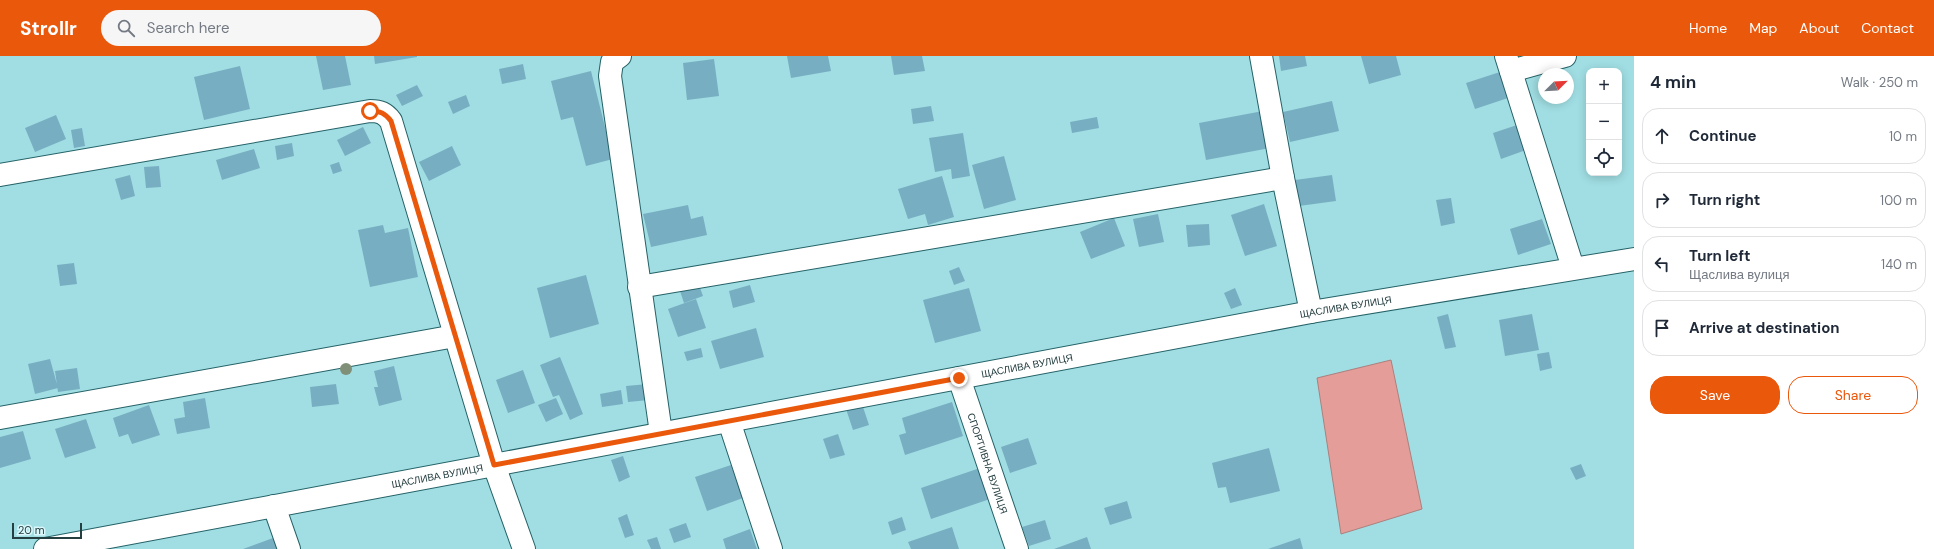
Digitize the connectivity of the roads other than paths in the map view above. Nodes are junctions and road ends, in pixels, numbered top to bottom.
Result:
1 (620, 56) edge
2 (1261, 56) edge
3 (1565, 56) edge
4 (1509, 64) edge
5 (0, 175) edge
6 (1283, 178) junction
7 (1634, 259) edge
8 (1573, 268) junction
9 (639, 287) junction
10 (1310, 312) junction
11 (455, 336) junction
12 (959, 378) junction
13 (0, 418) edge
14 (729, 421) junction
15 (661, 434) junction
16 (494, 465) junction
17 (274, 506) junction
18 (54, 548) edge
19 (289, 549) edge
20 (524, 549) edge
21 (771, 549) edge
22 (1017, 549) edge

1 - 9 street
2 - 6 street
3 - 4 street
4 - 8 street
5 - 11 street
6 - 9 street
6 - 10 street
7 - 8 street, ЩАСЛИВА ВУЛИЦЯ
8 - 10 street, ЩАСЛИВА ВУЛИЦЯ
9 - 15 street
10 - 12 street, ЩАСЛИВА ВУЛИЦЯ
11 - 13 street
11 - 16 street
12 - 14 street, ЩАСЛИВА ВУЛИЦЯ
12 - 22 street, СПОРТИВНА ВУЛИЦЯ
14 - 15 street, ЩАСЛИВА ВУЛИЦЯ
14 - 21 street
15 - 16 street, ЩАСЛИВА ВУЛИЦЯ
16 - 17 street, ЩАСЛИВА ВУЛИЦЯ
16 - 20 street
17 - 18 street, ЩАСЛИВА ВУЛИЦЯ
17 - 19 street

